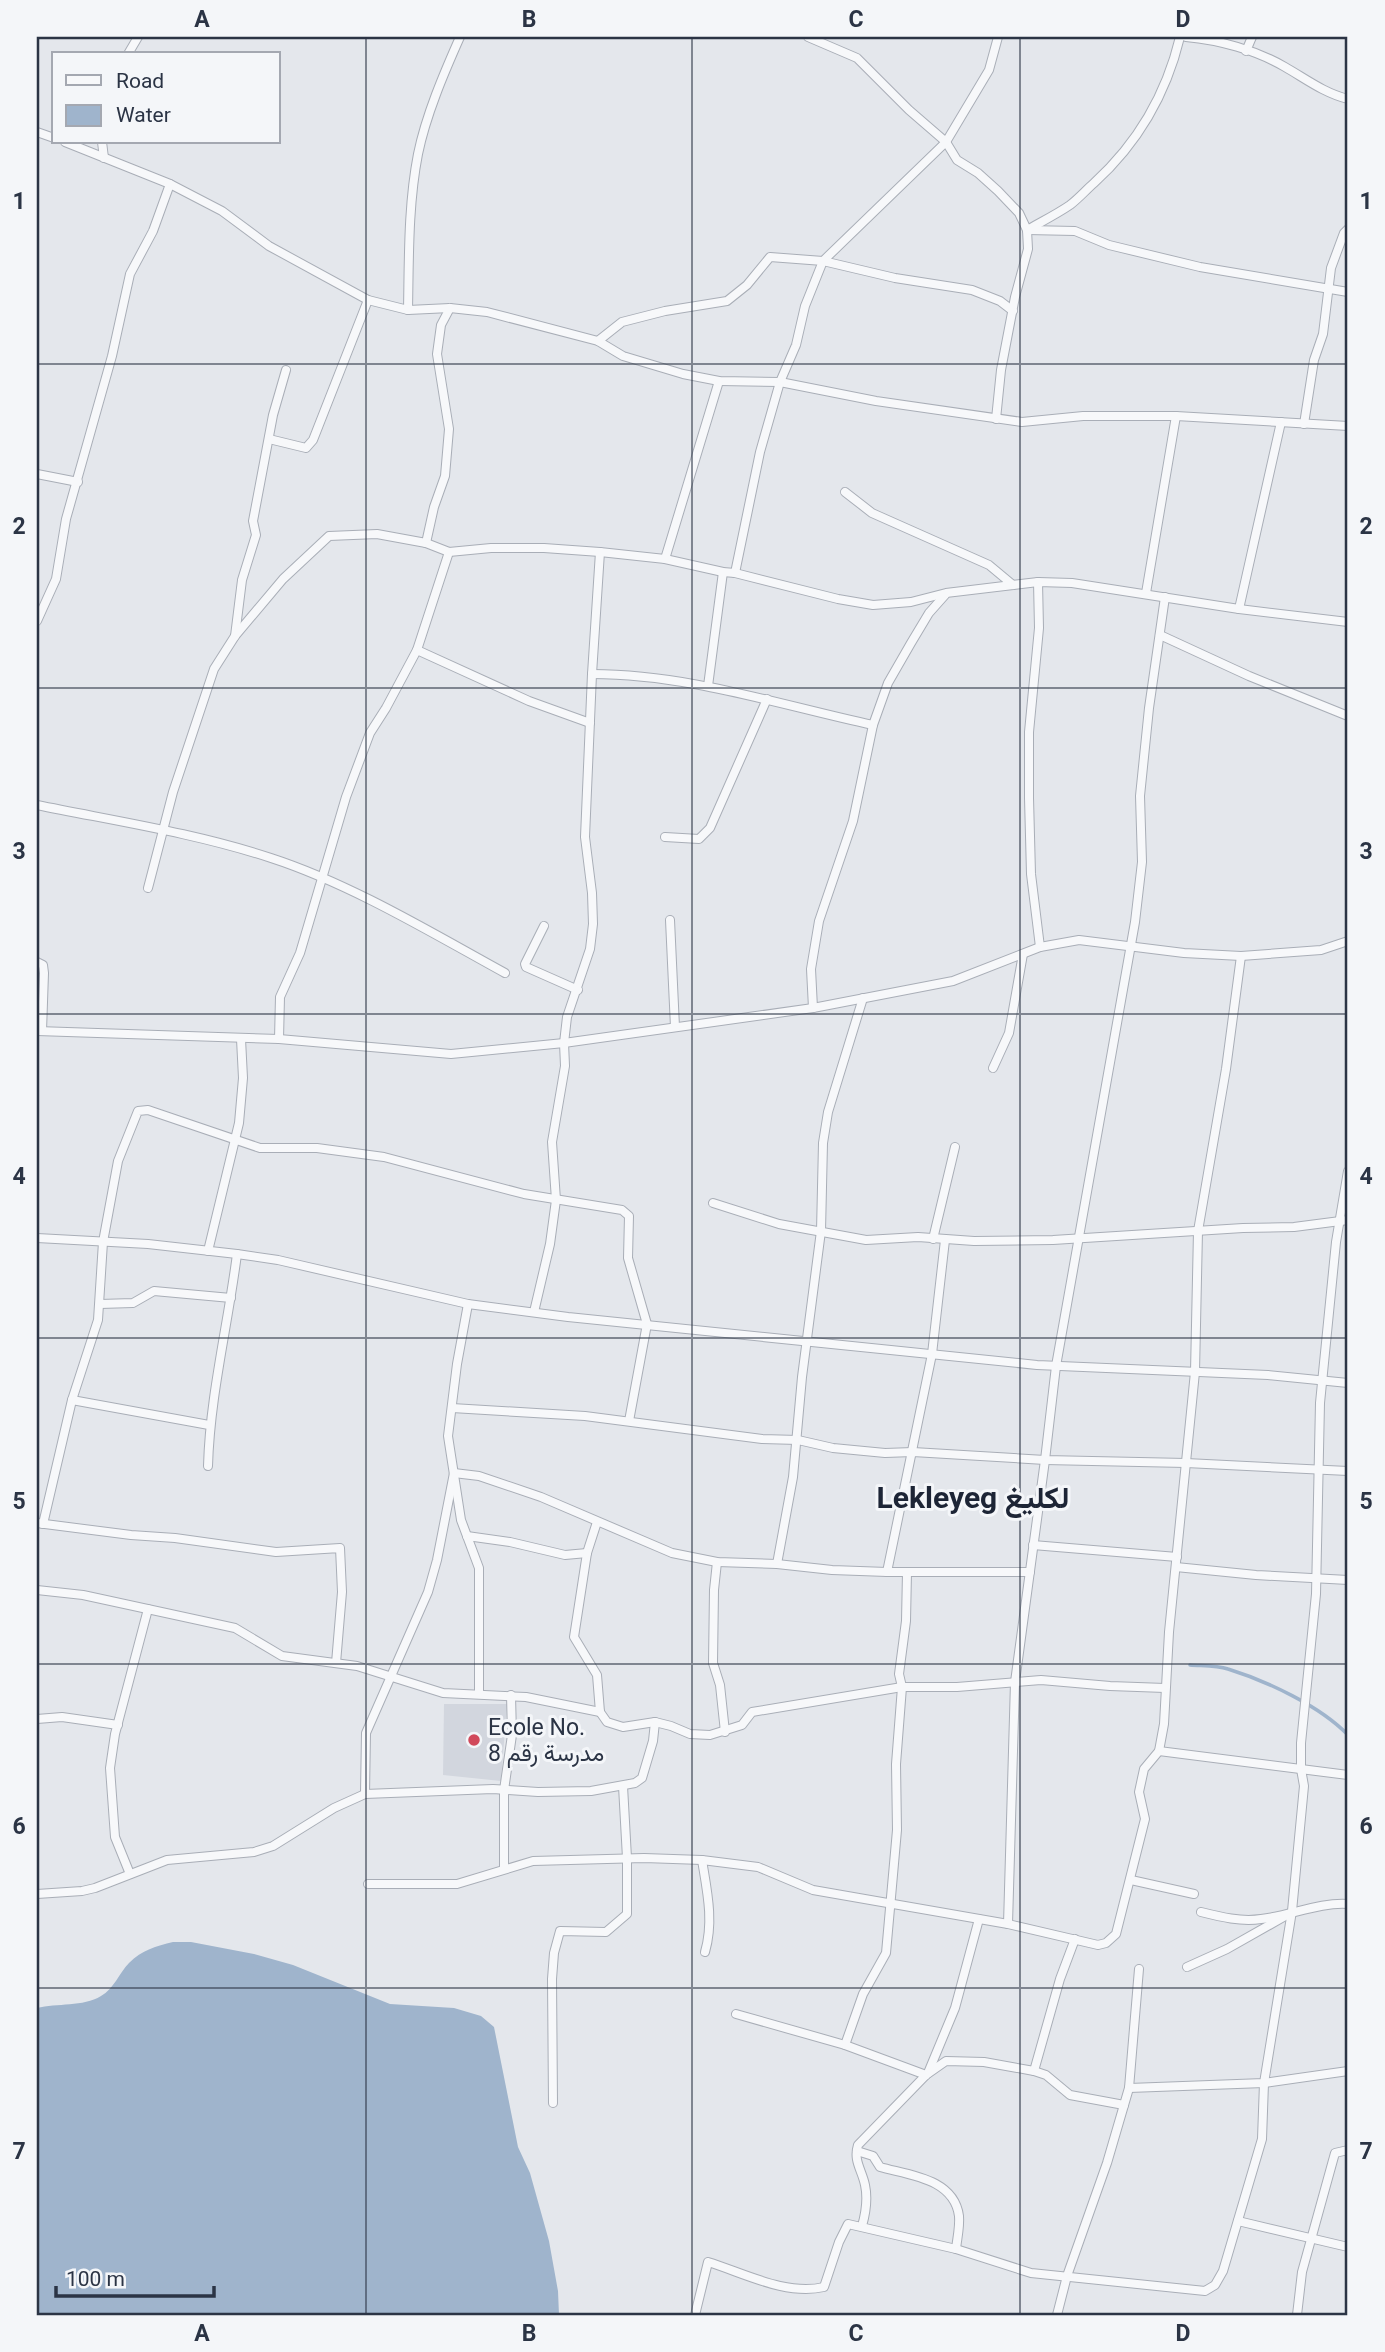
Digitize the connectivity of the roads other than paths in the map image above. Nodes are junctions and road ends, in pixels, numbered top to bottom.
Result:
1 (460, 37) edge
2 (808, 37) edge
3 (998, 37) edge
4 (1180, 37) edge
5 (1186, 37) edge
6 (1252, 37) edge
7 (1246, 51) junction
8 (1348, 99) edge
9 (946, 142) junction
10 (70, 144) edge
11 (102, 144) edge
12 (104, 158) junction
13 (170, 184) junction
14 (1348, 229) edge
15 (1027, 230) junction
16 (823, 261) junction
17 (1329, 289) junction
18 (1348, 292) edge
19 (368, 300) junction
20 (450, 308) junction
21 (408, 310) junction
22 (1013, 312) junction
23 (598, 341) junction
24 (286, 370) dead end
25 (719, 381) junction
26 (780, 382) junction
27 (1176, 416) junction
28 (996, 419) junction
29 (1281, 422) junction
30 (1304, 424) junction
31 (1348, 426) edge
32 (269, 439) junction
33 (37, 474) edge
34 (78, 482) junction
35 (845, 492) dead end
36 (426, 543) junction
37 (449, 552) junction
38 (600, 552) junction
39 (665, 559) junction
40 (723, 572) junction
41 (735, 573) junction
42 (1038, 582) junction
43 (1013, 586) junction
44 (946, 593) junction
45 (1146, 593) junction
46 (1165, 597) junction
47 (1239, 610) junction
48 (37, 621) edge
49 (1348, 622) edge
50 (1160, 635) junction
51 (235, 636) junction
52 (417, 650) junction
53 (592, 674) junction
54 (708, 686) junction
55 (767, 699) junction
56 (1348, 716) edge
57 (590, 723) junction
58 (873, 725) junction
59 (37, 805) edge
60 (164, 830) junction
61 (665, 837) dead end
62 (323, 879) junction
63 (148, 888) dead end
64 (670, 920) dead end
65 (544, 926) dead end
66 (1348, 941) edge
67 (1129, 946) junction
68 (1040, 947) junction
69 (1023, 954) junction
70 (1241, 956) junction
71 (37, 962) edge
72 (505, 973) dead end
73 (578, 990) junction
74 (863, 998) junction
75 (813, 1008) junction
76 (675, 1027) junction
77 (39, 1031) edge
78 (241, 1039) junction
79 (279, 1039) junction
80 (564, 1043) junction
81 (993, 1068) dead end
82 (236, 1139) junction
83 (955, 1147) dead end
84 (1348, 1171) edge
85 (556, 1200) junction
86 (713, 1203) dead end
87 (1344, 1221) edge
88 (821, 1231) junction
89 (1198, 1231) junction
90 (37, 1238) edge
91 (1079, 1238) junction
92 (933, 1239) junction
93 (945, 1240) junction
94 (103, 1242) junction
95 (208, 1251) junction
96 (237, 1254) junction
97 (231, 1298) junction
98 (100, 1304) junction
99 (468, 1304) junction
100 (534, 1312) junction
101 (647, 1324) junction
102 (806, 1342) junction
103 (932, 1354) junction
104 (1056, 1366) junction
105 (1195, 1372) junction
106 (1322, 1382) junction
107 (1348, 1383) edge
108 (72, 1399) junction
109 (453, 1408) junction
110 (629, 1421) junction
111 (209, 1425) junction
112 (798, 1440) junction
113 (913, 1452) junction
114 (1045, 1460) junction
115 (1186, 1464) junction
116 (208, 1466) dead end
117 (1318, 1470) junction
118 (1348, 1471) edge
119 (454, 1473) junction
120 (597, 1522) junction
121 (40, 1524) edge
122 (467, 1536) junction
123 (1034, 1545) junction
124 (587, 1553) junction
125 (717, 1562) junction
126 (1176, 1562) junction
127 (777, 1564) junction
128 (887, 1572) junction
129 (907, 1572) junction
130 (1030, 1573) junction
131 (1316, 1578) junction
132 (1348, 1580) edge
133 (37, 1590) edge
134 (148, 1609) junction
135 (336, 1663) junction
136 (391, 1678) junction
137 (1015, 1682) junction
138 (902, 1686) junction
139 (1165, 1688) junction
140 (480, 1693) junction
141 (511, 1696) junction
142 (600, 1712) junction
143 (37, 1719) edge
144 (655, 1722) junction
145 (118, 1725) junction
146 (724, 1732) junction
147 (1159, 1751) junction
148 (1301, 1769) junction
149 (1348, 1775) edge
150 (623, 1786) junction
151 (504, 1790) junction
152 (365, 1794) junction
153 (627, 1858) junction
154 (702, 1860) junction
155 (504, 1869) junction
156 (130, 1874) junction
157 (1131, 1880) junction
158 (368, 1884) dead end
159 (37, 1894) edge
160 (1194, 1894) dead end
161 (890, 1904) junction
162 (1348, 1904) edge
163 (1292, 1911) junction
164 (1201, 1912) dead end
165 (979, 1919) junction
166 (1008, 1924) junction
167 (1075, 1939) junction
168 (705, 1952) dead end
169 (1187, 1967) dead end
170 (1139, 1969) dead end
171 (736, 2014) dead end
172 (845, 2045) junction
173 (1034, 2071) junction
174 (1348, 2071) edge
175 (926, 2075) junction
176 (1264, 2083) junction
177 (1129, 2088) junction
178 (552, 2103) dead end
179 (1124, 2105) junction
180 (1348, 2150) edge
181 (857, 2151) junction
182 (1238, 2221) junction
183 (862, 2226) junction
184 (1311, 2238) junction
185 (1348, 2247) edge
186 (956, 2249) junction
187 (1067, 2276) junction
188 (695, 2315) edge
189 (1057, 2315) edge
190 (1297, 2315) edge

1 - 21 street
2 - 9 street
3 - 9 street
4 - 15 street
5 - 7 street
6 - 7 street
7 - 8 street
9 - 15 street
9 - 16 street
10 - 12 street
11 - 12 street
12 - 13 street
13 - 19 street
13 - 34 street
14 - 17 street
15 - 17 street
15 - 22 street
16 - 22 street
16 - 23 street
16 - 26 street
17 - 18 street
17 - 30 street
19 - 21 street
19 - 32 street
20 - 21 street
20 - 23 street
20 - 36 street
22 - 28 street
23 - 25 street
24 - 32 street
25 - 26 street
25 - 39 street
26 - 28 street
26 - 41 street
27 - 28 street
27 - 29 street
27 - 45 street
29 - 30 street
29 - 47 street
30 - 31 street
32 - 51 street
33 - 34 street
34 - 48 street
35 - 43 street
36 - 37 street
36 - 51 street
37 - 38 street
37 - 52 street
38 - 39 street
38 - 53 street
39 - 40 street
40 - 41 street
40 - 54 street
41 - 44 street
42 - 43 street
42 - 45 street
42 - 68 street
43 - 44 street
44 - 58 street
45 - 46 street
46 - 47 street
46 - 50 street
47 - 49 street
50 - 56 street
50 - 67 street
51 - 60 street
52 - 57 street
52 - 62 street
53 - 54 street
53 - 57 street
54 - 55 street
55 - 58 street
55 - 61 street
57 - 73 street
58 - 75 street
59 - 60 street
60 - 62 street
60 - 63 street
62 - 72 street
62 - 79 street
64 - 76 street
65 - 73 street
66 - 70 street
67 - 68 street
67 - 70 street
67 - 91 street
68 - 69 street
69 - 74 street
69 - 81 street
70 - 89 street
71 - 77 street
73 - 80 street
74 - 75 street
74 - 88 street
75 - 76 street
76 - 80 street
77 - 78 street
78 - 79 street
78 - 82 street
79 - 80 street
80 - 85 street
82 - 85 street
82 - 94 street
82 - 95 street
83 - 92 street
84 - 87 street
85 - 100 street
85 - 101 street
86 - 88 street
87 - 89 street
87 - 106 street
88 - 92 street
88 - 102 street
89 - 91 street
89 - 105 street
90 - 94 street
91 - 93 street
91 - 104 street
92 - 93 street
93 - 103 street
94 - 95 street
94 - 98 street
95 - 96 street
96 - 97 street
96 - 99 street
97 - 98 street
97 - 111 street
98 - 108 street
99 - 100 street
99 - 109 street
100 - 101 street
101 - 102 street
101 - 110 street
102 - 103 street
102 - 112 street
103 - 104 street
103 - 113 street
104 - 105 street
104 - 114 street
105 - 106 street
105 - 115 street
106 - 107 street
106 - 117 street
108 - 111 street
108 - 121 street
109 - 110 street
109 - 119 street
110 - 112 street
111 - 116 street
112 - 113 street
112 - 127 street
113 - 114 street
113 - 128 street
114 - 115 street
114 - 123 street
115 - 117 street
115 - 126 street
117 - 118 street
117 - 131 street
119 - 120 street
119 - 122 street
119 - 136 street
120 - 124 street
120 - 125 street
121 - 135 street
122 - 124 street
122 - 140 street
123 - 126 street
123 - 130 street
124 - 142 street
125 - 127 street
125 - 146 street
126 - 131 street
126 - 139 street
127 - 128 street
128 - 129 street
129 - 130 street
129 - 138 street
130 - 137 street
131 - 132 street
131 - 148 street
133 - 134 street
134 - 135 street
134 - 145 street
135 - 136 street
136 - 140 street
136 - 152 street
137 - 138 street
137 - 139 street
137 - 166 street
138 - 146 street
138 - 161 street
139 - 147 street
140 - 141 street
141 - 142 street
141 - 151 street
142 - 144 street
143 - 145 street
144 - 146 street
144 - 150 street
145 - 156 street
147 - 148 street
147 - 157 street
148 - 149 street
148 - 163 street
150 - 151 street
150 - 153 street
151 - 152 street
151 - 155 street
152 - 156 street
153 - 154 street
153 - 155 street
153 - 178 street
154 - 161 street
154 - 168 street
155 - 158 street
156 - 159 street
157 - 160 street
157 - 167 street
161 - 165 street
161 - 172 street
162 - 163 street
163 - 164 street
163 - 169 street
163 - 176 street
165 - 166 street
165 - 175 street
166 - 167 street
167 - 173 street
170 - 177 street
171 - 172 street
172 - 175 street
173 - 175 street
173 - 179 street
174 - 176 street
175 - 181 street
176 - 177 street
176 - 182 street
177 - 179 street
179 - 187 street
180 - 184 street
181 - 183 street
181 - 186 street
182 - 184 street
182 - 187 street
183 - 186 street
183 - 188 street
184 - 185 street
184 - 190 street
186 - 187 street
187 - 189 street

